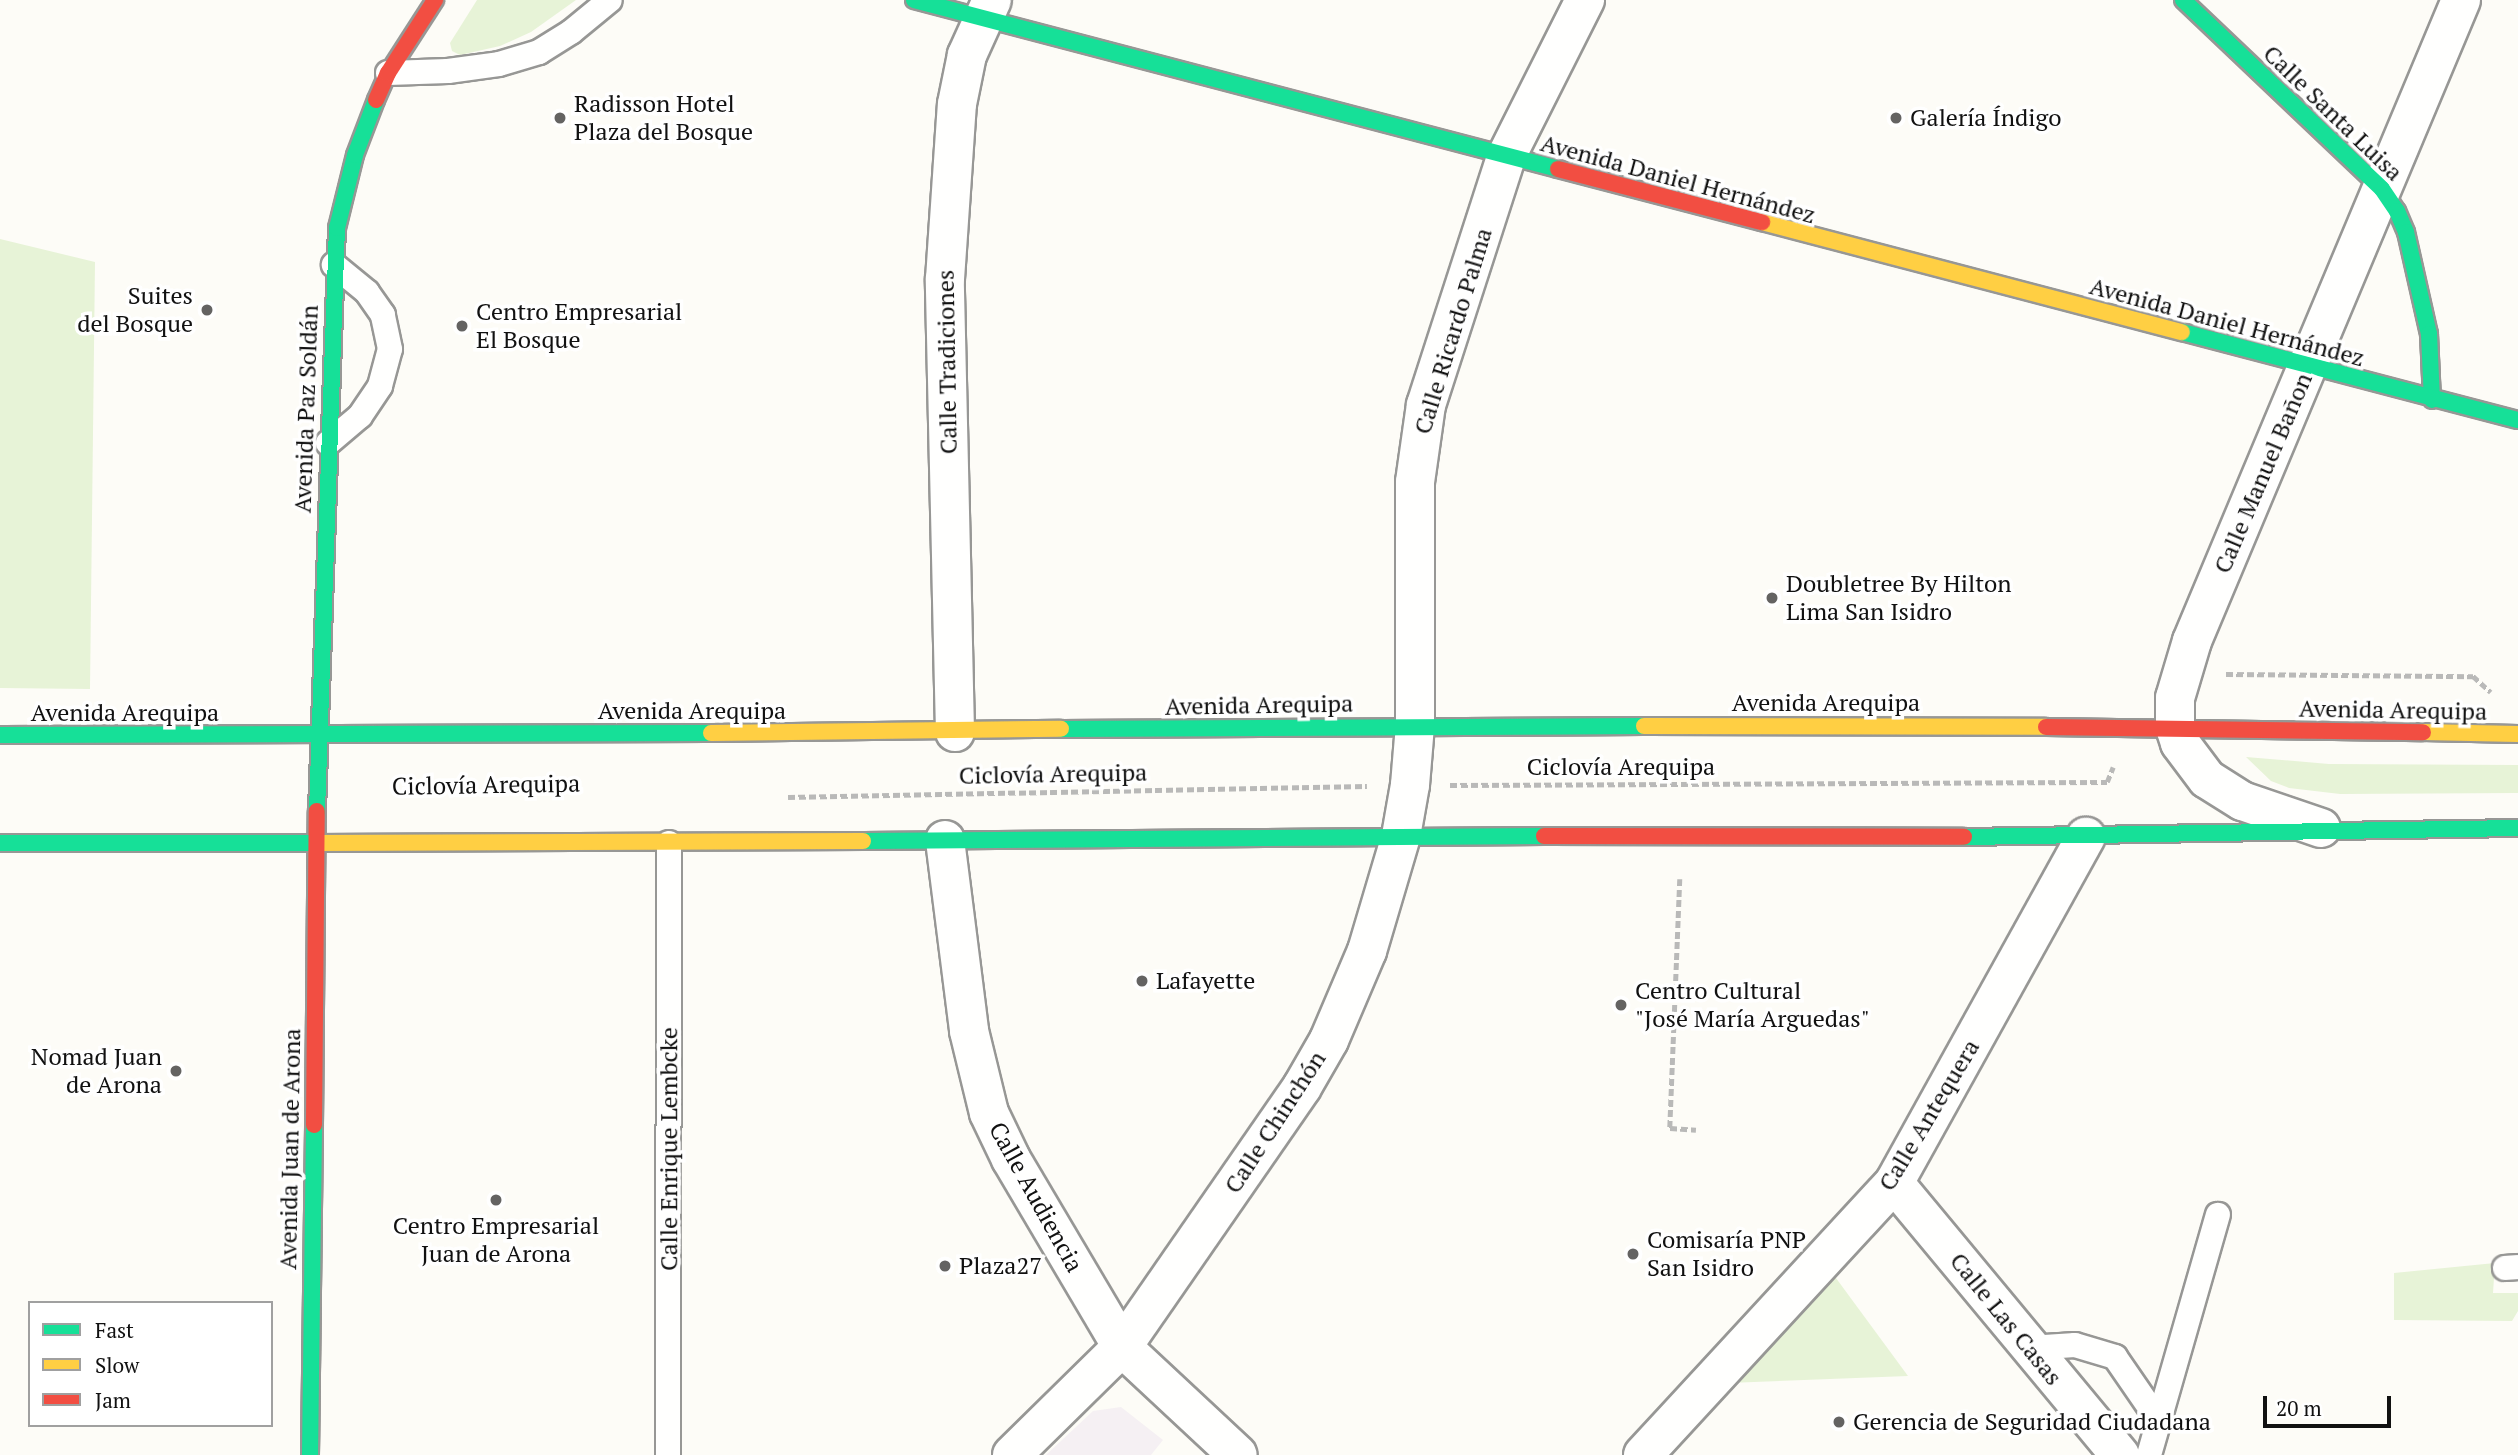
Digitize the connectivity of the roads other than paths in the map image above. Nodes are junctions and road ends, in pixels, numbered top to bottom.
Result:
1 (435, 0) edge
2 (610, 0) edge
3 (914, 0) edge
4 (1585, 0) edge
5 (2183, 0) edge
6 (2461, 0) edge
7 (988, 9) edge
8 (388, 73) junction
9 (1506, 157) junction
10 (2382, 189) junction
11 (334, 265) junction
12 (2308, 366) junction
13 (2432, 400) junction
14 (2518, 420) edge
15 (328, 443) junction
16 (1415, 726) junction
17 (2175, 728) junction
18 (955, 732) junction
19 (2518, 734) edge
20 (0, 735) edge
21 (318, 736) junction
22 (2518, 828) edge
23 (2333, 832) junction
24 (1401, 836) junction
25 (2086, 836) junction
26 (945, 841) junction
27 (0, 842) edge
28 (316, 843) junction
29 (669, 843) junction
30 (1894, 1182) junction
31 (2218, 1215) dead end
32 (1122, 1348) junction
33 (2029, 1348) junction
34 (2159, 1421) junction
35 (310, 1455) edge
36 (668, 1455) edge
37 (1012, 1455) edge
38 (1238, 1455) edge
39 (1643, 1455) edge
40 (2120, 1455) edge
41 (2149, 1455) edge

1 - 8 main road, Avenida Paz Soldán
2 - 8 lane
3 - 7 main road, Avenida Daniel Hernández
4 - 9 street, Calle Ricardo Palma
5 - 10 main road, Calle Santa Luisa
6 - 10 street, Calle Manuel Bañon
7 - 9 main road, Avenida Daniel Hernández
7 - 18 street, Calle Tradiciones
8 - 11 main road, Avenida Paz Soldán
9 - 12 main road, Avenida Daniel Hernández
9 - 16 street, Calle Ricardo Palma
10 - 12 street, Calle Manuel Bañon
10 - 13 main road, Calle Santa Luisa
11 - 15 main road, Avenida Paz Soldán
11 - 15 lane
12 - 13 main road, Avenida Daniel Hernández
12 - 17 street, Calle Manuel Bañon
13 - 14 main road
15 - 21 main road, Avenida Paz Soldán
16 - 17 main road, Avenida Arequipa
16 - 18 main road, Avenida Arequipa
16 - 24 street, Calle Chinchón
17 - 19 main road, Avenida Arequipa
17 - 23 street, Calle Manuel Bañon
18 - 21 main road, Avenida Arequipa
20 - 21 main road, Avenida Arequipa
21 - 28 main road, Avenida Paz Soldán
22 - 23 main road
23 - 25 main road
24 - 25 main road
24 - 26 main road
24 - 32 street, Calle Chinchón
25 - 30 street, Calle Antequera
26 - 29 main road
26 - 32 street, Calle Audiencia
27 - 28 main road
28 - 29 main road
28 - 35 main road, Avenida Juan de Arona
29 - 36 lane, Calle Enrique Lembcke
30 - 33 street, Calle Las Casas
30 - 39 street, Calle Antequera
31 - 34 lane
32 - 37 street, Calle Chinchón
32 - 38 street, Calle Audiencia
33 - 34 lane
33 - 40 street, Calle Las Casas
34 - 41 lane

